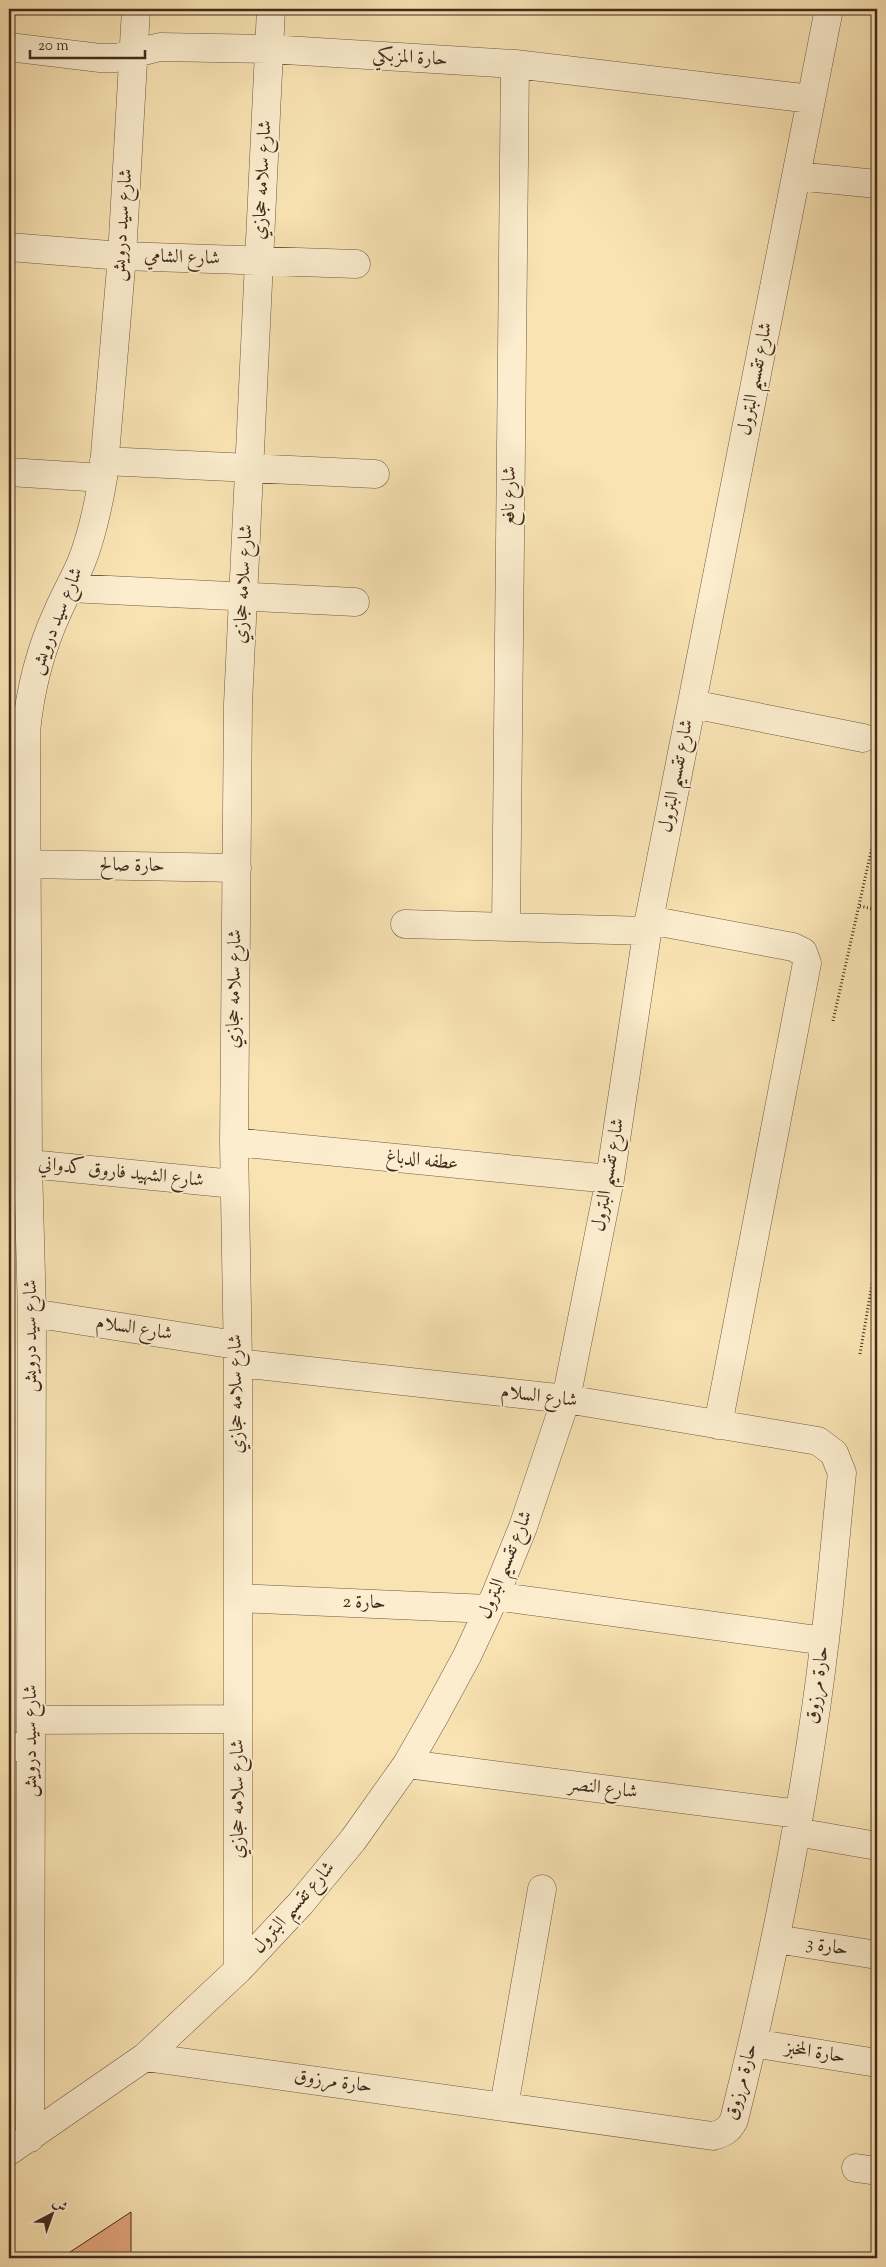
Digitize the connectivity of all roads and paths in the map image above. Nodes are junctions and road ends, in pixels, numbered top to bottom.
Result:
1 (136, 9) edge
2 (271, 9) edge
3 (829, 9) edge
4 (9, 47) edge
5 (269, 49) junction
6 (133, 55) junction
7 (515, 64) junction
8 (811, 99) junction
9 (796, 176) junction
10 (877, 184) edge
11 (9, 247) edge
12 (122, 256) junction
13 (259, 261) junction
14 (356, 264) dead end
15 (250, 468) junction
16 (104, 470) junction
17 (9, 472) edge
18 (375, 474) dead end
19 (69, 588) junction
20 (243, 597) junction
21 (355, 602) dead end
22 (692, 704) junction
23 (863, 738) dead end
24 (877, 825) edge
25 (26, 864) junction
26 (236, 868) junction
27 (860, 906) junction
28 (877, 910) edge
29 (405, 924) dead end
30 (648, 925) junction
31 (18, 927) edge
32 (506, 927) junction
33 (831, 1031) dead end
34 (234, 1142) junction
35 (18, 1163) edge
36 (610, 1179) junction
37 (234, 1184) junction
38 (877, 1255) edge
39 (32, 1313) junction
40 (237, 1354) junction
41 (860, 1354) dead end
42 (566, 1399) junction
43 (718, 1425) junction
44 (834, 1454) joint
45 (238, 1598) junction
46 (492, 1602) junction
47 (825, 1640) junction
48 (238, 1719) junction
49 (31, 1720) junction
50 (20, 1747) edge
51 (407, 1764) junction
52 (798, 1823) junction
53 (877, 1846) edge
54 (542, 1889) dead end
55 (776, 1939) junction
56 (877, 1955) edge
57 (238, 1970) junction
58 (753, 2043) junction
59 (145, 2056) junction
60 (877, 2063) edge
61 (504, 2106) junction
62 (19, 2144) edge

1 - 6 street, شارع سيد درويش
2 - 5 street, شارع سلامه حجازي
3 - 8 street, شارع تقسيم البترول
4 - 6 street, حارة المزبكي
5 - 6 street, حارة المزبكي
5 - 7 street, حارة المزبكي
5 - 13 street, شارع سلامه حجازي
6 - 12 street, شارع سيد درويش
7 - 8 street, حارة المزبكي
7 - 32 street, شارع نافع
8 - 9 street, شارع تقسيم البترول
9 - 10 street
9 - 22 street, شارع تقسيم البترول
11 - 12 street, شارع الشامي
12 - 13 street, شارع الشامي
12 - 16 street, شارع سيد درويش
13 - 14 street, شارع الشامي
13 - 15 street, شارع سلامه حجازي
15 - 16 street
15 - 18 street
15 - 20 street, شارع سلامه حجازي
16 - 17 street
16 - 19 street, شارع سيد درويش
19 - 20 street
19 - 25 street, شارع سيد درويش
20 - 21 street
20 - 26 street, شارع سلامه حجازي
22 - 23 street
22 - 30 street, شارع تقسيم البترول
24 - 27 path
25 - 26 street, حارة صالح
25 - 31 street, شارع سيد درويش
26 - 34 street, شارع سلامه حجازي
27 - 28 path
27 - 33 path
29 - 32 street
30 - 32 street
30 - 36 street, شارع تقسيم البترول
30 - 43 street
31 - 35 street, شارع سيد درويش
34 - 36 street, عطفه الدباغ
34 - 37 street, شارع سلامه حجازي
35 - 37 street, شارع الشهيد فاروق كدواني
35 - 39 street, شارع سيد درويش
36 - 42 street, شارع تقسيم البترول
37 - 40 street, شارع سلامه حجازي
38 - 41 path
39 - 40 street, شارع السلام
39 - 49 street, شارع سيد درويش
40 - 42 street, شارع السلام
40 - 45 street, شارع سلامه حجازي
42 - 43 street, شارع السلام
42 - 46 street, شارع تقسيم البترول
43 - 44 street, شارع السلام
44 - 47 street, حارة مرزوق
45 - 46 street, حارة 2
45 - 48 street, شارع سلامه حجازي
46 - 47 street, حارة 2
46 - 51 street, شارع تقسيم البترول
47 - 52 street, حارة مرزوق
48 - 49 street
48 - 57 street, شارع سلامه حجازي
49 - 50 street, شارع سيد درويش
50 - 62 street, شارع سيد درويش
51 - 52 street, شارع النصر
51 - 57 street, شارع تقسيم البترول
52 - 53 street, شارع النصر
52 - 55 street, حارة مرزوق
54 - 61 street
55 - 56 street, حارة 3
55 - 58 street, حارة مرزوق
57 - 59 street, شارع تقسيم البترول
58 - 60 street, حارة المخبز
58 - 61 street, حارة مرزوق
59 - 61 street, حارة مرزوق
59 - 62 street, شارع تقسيم البترول

